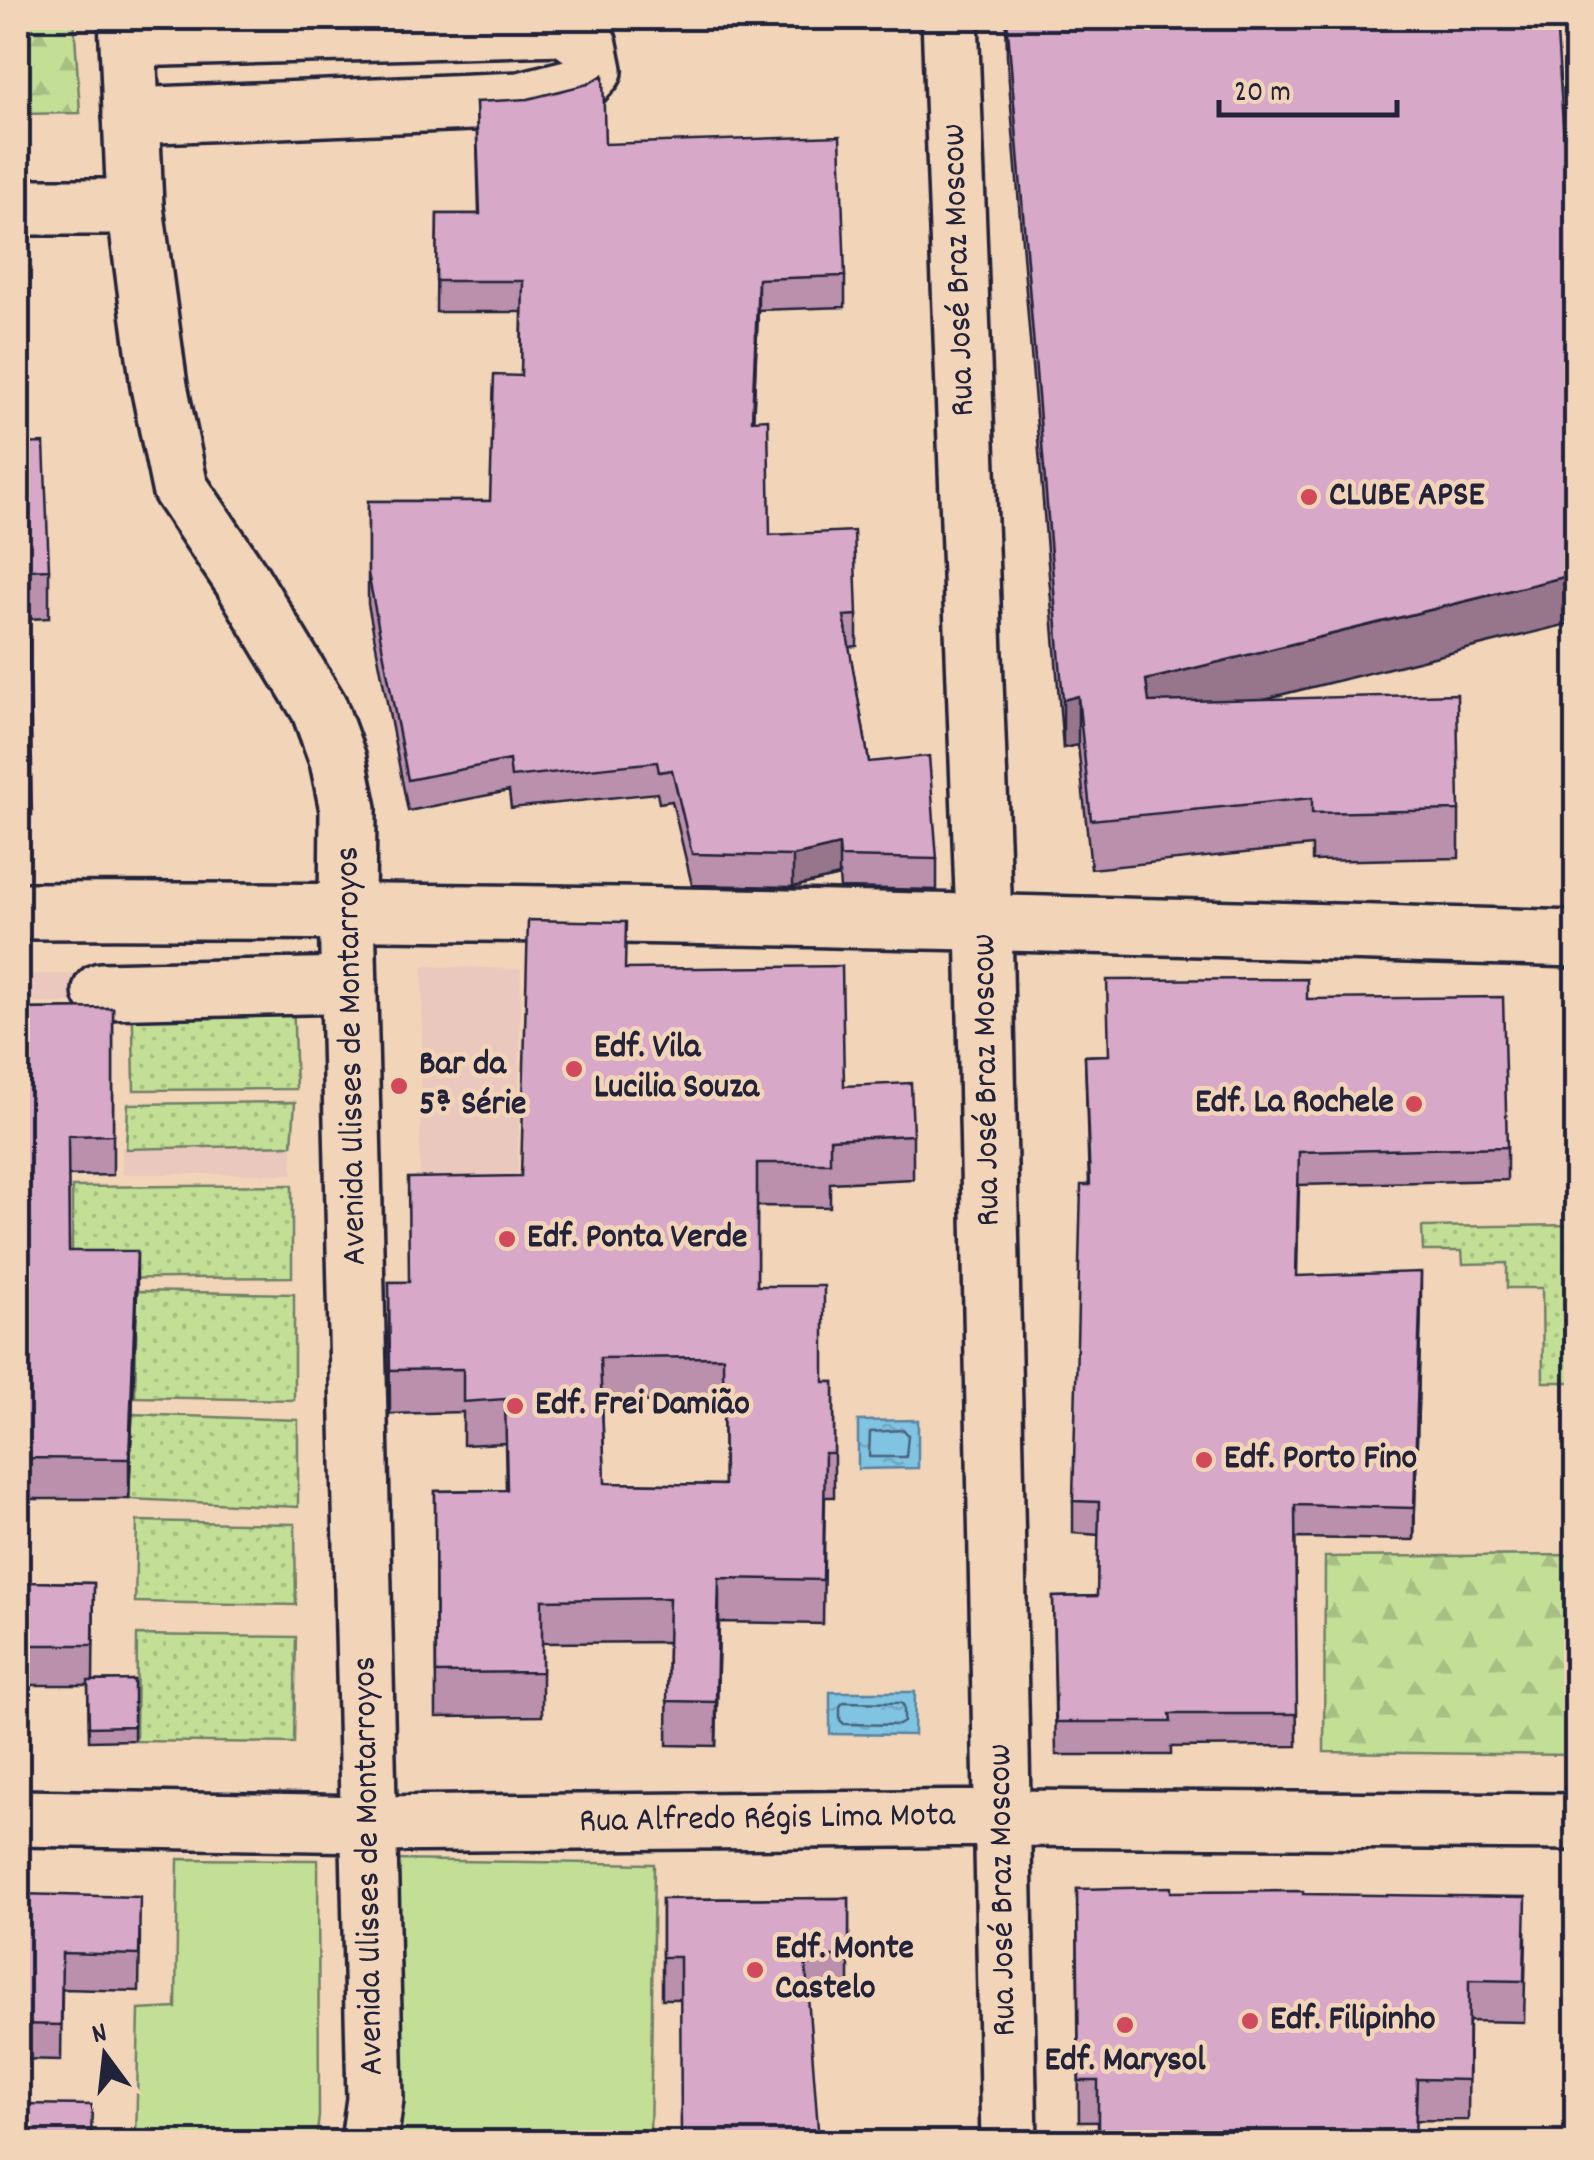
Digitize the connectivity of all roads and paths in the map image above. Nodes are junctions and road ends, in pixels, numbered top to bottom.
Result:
1 (950, 18) edge
2 (128, 28) edge
3 (131, 116) junction
4 (18, 207) edge
5 (135, 207) junction
6 (347, 910) junction
7 (18, 911) edge
8 (984, 920) junction
9 (1576, 939) edge
10 (349, 985) junction
11 (101, 991) dead end
12 (18, 1818) edge
13 (1003, 1818) junction
14 (1576, 1822) edge
15 (371, 1824) junction
16 (369, 2142) edge
17 (1009, 2142) edge

1 - 8 street, Rua José Braz Moscow
2 - 3 street, Avenida Ulisses de Montarroyos
2 - 3 street
3 - 5 street, Avenida Ulisses de Montarroyos
4 - 5 street
5 - 6 street, Avenida Ulisses de Montarroyos
6 - 7 street
6 - 8 street
6 - 10 street, Avenida Ulisses de Montarroyos
8 - 9 street
8 - 13 street, Rua José Braz Moscow
10 - 11 street
10 - 15 street, Avenida Ulisses de Montarroyos
12 - 15 street, Rua Alfredo Régis Lima Mota
13 - 14 street, Rua Alfredo Régis Lima Mota
13 - 15 street, Rua Alfredo Régis Lima Mota
13 - 17 street, Rua José Braz Moscow
15 - 16 street, Avenida Ulisses de Montarroyos

